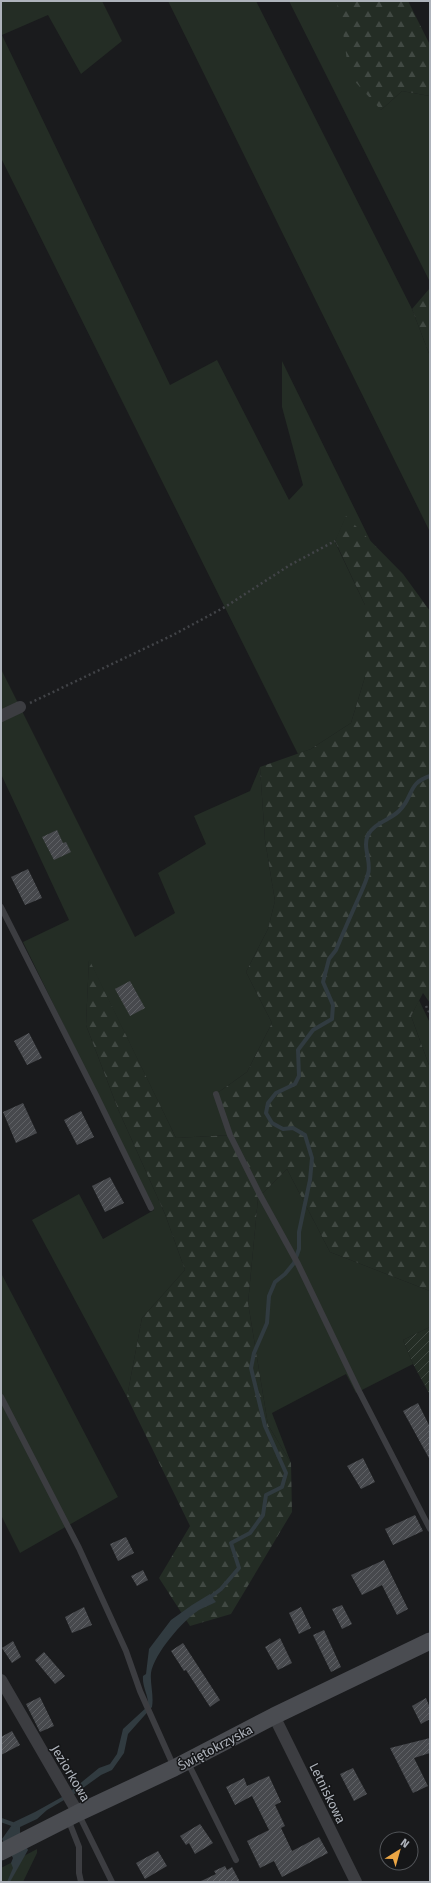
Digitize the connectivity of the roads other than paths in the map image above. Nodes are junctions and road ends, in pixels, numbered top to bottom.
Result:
1 (20, 707) road end
2 (1, 716) edge
3 (1, 907) edge
4 (216, 1094) dead end
5 (151, 1208) dead end
6 (1, 1397) edge
7 (430, 1529) edge
8 (430, 1641) edge
9 (1, 1680) edge
10 (274, 1716) junction
11 (181, 1765) junction
12 (74, 1816) junction
13 (4, 1851) edge
14 (236, 1860) dead end
15 (81, 1882) edge
16 (112, 1882) edge
17 (356, 1882) edge

1 - 2 street
3 - 5 lane
4 - 7 lane
6 - 11 lane
8 - 10 street, Świętokrzyska
9 - 12 street, Jeziorkowa
10 - 11 street, Świętokrzyska
10 - 17 street, Letniskowa
11 - 12 street, Świętokrzyska
11 - 14 lane
12 - 13 street, Świętokrzyska
12 - 15 lane
12 - 16 lane, Jeziorkowa

